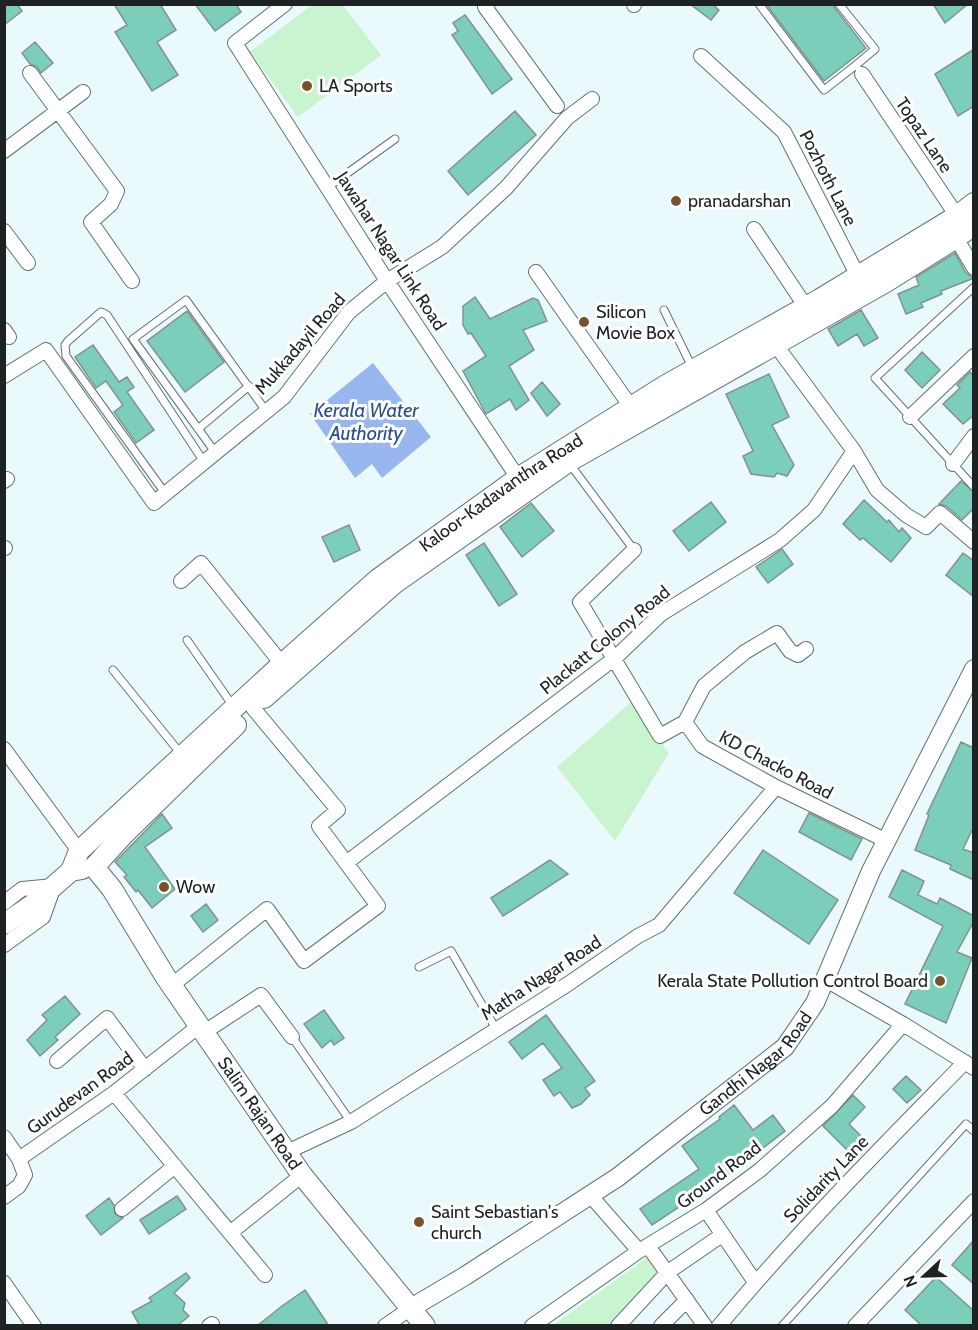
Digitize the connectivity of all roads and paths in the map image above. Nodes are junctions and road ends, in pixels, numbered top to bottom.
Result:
1 (285, 4) edge
2 (488, 4) edge
3 (759, 4) edge
4 (839, 4) edge
5 (701, 56) dead end
6 (859, 70) junction
7 (30, 73) dead end
8 (83, 92) dead end
9 (592, 99) dead end
10 (557, 106) dead end
11 (59, 110) junction
12 (395, 139) dead end
13 (4, 151) edge
14 (328, 187) junction
15 (974, 203) edge
16 (965, 221) edge
17 (754, 229) dead end
18 (4, 231) edge
19 (956, 238) junction
20 (28, 263) dead end
21 (974, 268) edge
22 (536, 272) dead end
23 (858, 276) junction
24 (132, 281) dead end
25 (387, 281) junction
26 (974, 287) edge
27 (806, 307) junction
28 (664, 310) dead end
29 (771, 336) junction
30 (974, 356) edge
31 (693, 369) junction
32 (4, 376) edge
33 (249, 386) junction
34 (631, 407) junction
35 (266, 411) junction
36 (910, 417) junction
37 (198, 429) junction
38 (974, 436) edge
39 (854, 451) junction
40 (215, 452) junction
41 (204, 462) junction
42 (568, 462) junction
43 (953, 464) junction
44 (518, 478) junction
45 (974, 487) edge
46 (165, 493) junction
47 (974, 542) edge
48 (634, 550) joint
49 (181, 581) dead end
50 (358, 605) junction
51 (187, 640) dead end
52 (806, 649) dead end
53 (615, 658) junction
54 (282, 664) junction
55 (113, 670) dead end
56 (973, 670) edge
57 (244, 708) junction
58 (685, 722) junction
59 (4, 749) edge
60 (183, 756) junction
61 (776, 787) junction
62 (887, 841) junction
63 (79, 851) junction
64 (346, 863) junction
65 (94, 867) junction
66 (71, 871) junction
67 (54, 886) junction
68 (112, 889) junction
69 (6, 897) edge
70 (4, 924) edge
71 (4, 945) edge
72 (419, 968) dead end
73 (826, 980) junction
74 (171, 986) junction
75 (903, 1024) junction
76 (201, 1029) junction
77 (496, 1029) junction
78 (291, 1037) joint
79 (57, 1061) dead end
80 (969, 1065) edge
81 (145, 1070) junction
82 (114, 1093) junction
83 (351, 1122) junction
84 (974, 1131) edge
85 (4, 1137) edge
86 (287, 1152) junction
87 (19, 1159) junction
88 (175, 1166) junction
89 (302, 1174) junction
90 (590, 1195) junction
91 (4, 1197) edge
92 (974, 1200) edge
93 (122, 1209) dead end
94 (706, 1210) junction
95 (230, 1233) junction
96 (723, 1235) junction
97 (643, 1249) junction
98 (668, 1272) junction
99 (265, 1275) dead end
100 (755, 1282) junction
101 (5, 1284) edge
102 (687, 1300) junction
103 (411, 1308) junction
104 (34, 1326) edge
105 (385, 1326) edge
106 (425, 1326) edge
107 (532, 1326) edge
108 (618, 1326) edge
109 (661, 1326) edge
110 (705, 1326) edge
111 (718, 1326) edge
112 (782, 1326) edge
113 (855, 1326) edge

1 - 14 street, Jawahar Nagar Link Road
2 - 10 street
3 - 6 lane
4 - 6 lane
5 - 23 street, Pozhoth Lane
6 - 16 street, Topaz Lane
7 - 11 street
8 - 11 street
9 - 25 street, Mukkadayil Road
11 - 13 street
11 - 24 street
12 - 14 lane
14 - 25 street, Jawahar Nagar Link Road
15 - 16 main road, Kaloor-Kadavanthra Road
16 - 19 main road, Kaloor-Kadavanthra Road
16 - 23 main road, Kaloor-Kadavanthra Road
17 - 27 street
18 - 20 street
19 - 21 street
19 - 29 main road, Kaloor-Kadavanthra Road
22 - 34 street
23 - 27 main road, Kaloor-Kadavanthra Road
25 - 35 street, Mukkadayil Road
25 - 44 street, Jawahar Nagar Link Road
26 - 36 lane
27 - 29 main road, Kaloor-Kadavanthra Road
28 - 31 lane
29 - 31 main road, Kaloor-Kadavanthra Road
29 - 39 street
29 - 42 main road, Kaloor-Kadavanthra Road
30 - 36 street
31 - 34 main road, Kaloor-Kadavanthra Road
32 - 46 street
33 - 35 lane
33 - 37 lane
33 - 37 lane
34 - 44 main road, Kaloor-Kadavanthra Road
35 - 40 street, Mukkadayil Road
36 - 43 lane
37 - 40 lane
38 - 43 street
39 - 47 street
39 - 53 street, Plackatt Colony Road
40 - 41 street, Mukkadayil Road
41 - 46 street, Mukkadayil Road
41 - 46 lane
42 - 48 lane
42 - 50 main road, Kaloor-Kadavanthra Road
43 - 45 lane
44 - 50 main road, Kaloor-Kadavanthra Road
48 - 53 street
49 - 54 street
50 - 54 main road, Kaloor-Kadavanthra Road
50 - 57 main road, Kaloor-Kadavanthra Road
51 - 57 lane
52 - 58 street
53 - 58 street
53 - 64 street, Plackatt Colony Road
54 - 57 main road, Kaloor-Kadavanthra Road
55 - 60 lane
56 - 62 street, Gandhi Nagar Road
57 - 60 main road, Kaloor-Kadavanthra Road
57 - 64 street
57 - 65 main road, Kaloor-Kadavanthra Road
58 - 61 street, KD Chacko Road
59 - 63 street
60 - 63 main road, Kaloor-Kadavanthra Road
61 - 62 street, KD Chacko Road
61 - 77 street, Matha Nagar Road
62 - 73 street, Gandhi Nagar Road
63 - 66 main road
64 - 74 street
65 - 66 main road
65 - 68 main road, Salim Rajan Road
66 - 67 main road
67 - 68 main road
67 - 69 street
67 - 70 main road
67 - 71 street
68 - 74 main road, Salim Rajan Road
72 - 77 lane
73 - 75 street
73 - 90 street, Gandhi Nagar Road
74 - 76 main road, Salim Rajan Road
75 - 80 street
75 - 94 street, Ground Road
76 - 78 street, Gurudevan Road
76 - 81 street, Gurudevan Road
76 - 86 main road, Salim Rajan Road
77 - 83 street, Matha Nagar Road
78 - 83 lane
79 - 81 street
80 - 100 street, Solidarity Lane
81 - 82 street, Gurudevan Road
82 - 87 street, Gurudevan Road
82 - 88 street
83 - 86 street, Matha Nagar Road
84 - 112 lane
85 - 87 street
86 - 89 main road, Salim Rajan Road
87 - 91 street, Gurudevan Road
88 - 93 street
88 - 95 street
89 - 95 street
89 - 103 main road, Salim Rajan Road
90 - 97 street
90 - 103 street, Gandhi Nagar Road
92 - 113 street
94 - 96 street
94 - 97 street, Ground Road
95 - 99 street
96 - 98 street
96 - 100 street
97 - 98 street
97 - 107 street, Ground Road
98 - 102 street
98 - 108 street
100 - 111 street, Solidarity Lane
101 - 104 street
102 - 109 street
102 - 110 street
103 - 105 street, Gandhi Nagar Road
103 - 106 main road, Salim Rajan Road

